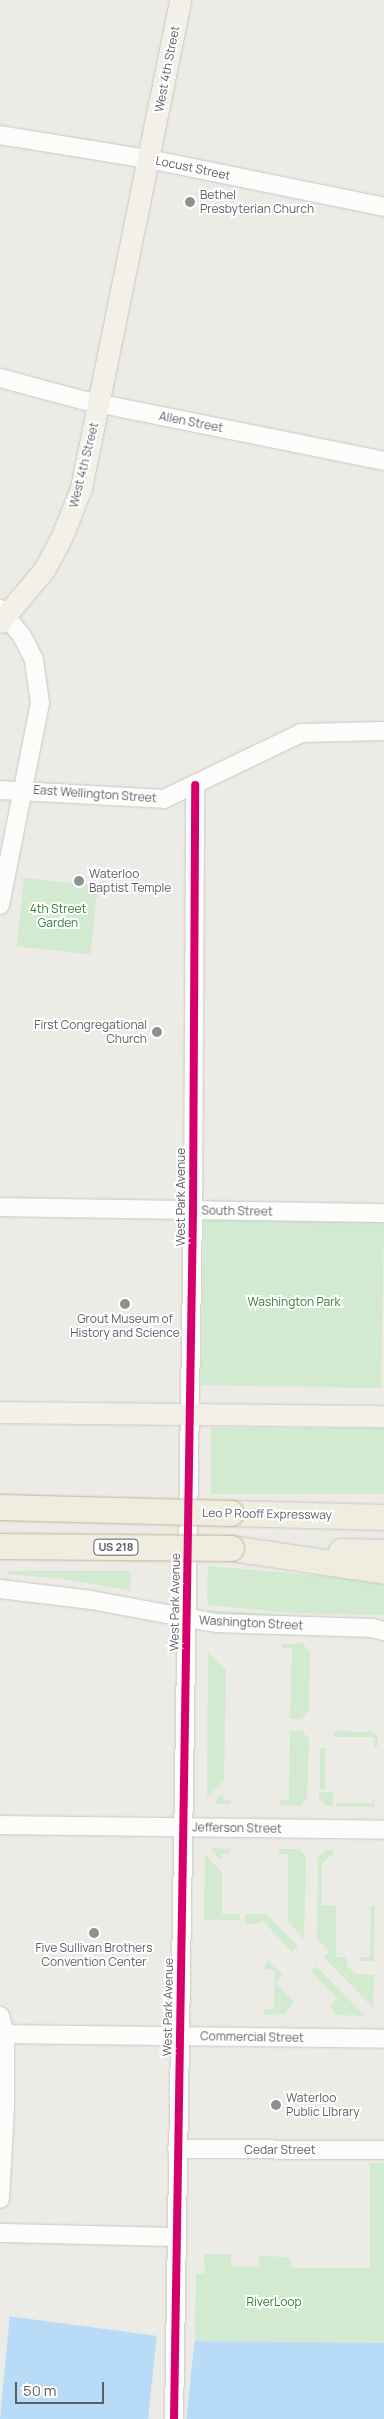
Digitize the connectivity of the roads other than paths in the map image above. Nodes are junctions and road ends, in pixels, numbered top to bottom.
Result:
1 (180, 0) edge
2 (0, 135) edge
3 (150, 159) junction
4 (384, 207) edge
5 (0, 378) edge
6 (99, 403) junction
7 (384, 461) edge
8 (2, 615) edge
9 (384, 731) edge
10 (195, 785) junction
11 (0, 790) edge
12 (24, 790) junction
13 (0, 905) edge
14 (0, 1207) edge
15 (192, 1210) junction
16 (384, 1213) edge
17 (0, 1412) edge
18 (190, 1412) junction
19 (384, 1416) edge
20 (0, 1507) edge
21 (384, 1517) edge
22 (0, 1546) edge
23 (231, 1548) junction
24 (384, 1552) edge
25 (384, 1571) edge
26 (0, 1589) edge
27 (186, 1619) junction
28 (384, 1631) edge
29 (0, 1825) edge
30 (182, 1827) junction
31 (384, 1830) edge
32 (0, 2016) edge
33 (2, 2034) edge
34 (179, 2036) junction
35 (384, 2039) edge
36 (177, 2149) junction
37 (384, 2150) edge
38 (0, 2199) edge
39 (0, 2233) edge
40 (175, 2237) junction
41 (174, 2419) edge

1 - 3 main road, West 4th Street
2 - 3 street, Locust Street
3 - 4 street, Locust Street
3 - 6 main road, West 4th Street
5 - 6 street, Allen Street
6 - 7 street, Allen Street
6 - 8 main road, West 4th Street
8 - 12 street, West 4th Street
9 - 10 street, East Wellington Street
10 - 12 street, East Wellington Street
10 - 15 street, West Park Avenue
11 - 12 street, East Wellington Street
12 - 13 street, West 4th Street
14 - 15 street, South Street
15 - 16 street, South Street
15 - 18 street, West Park Avenue
17 - 18 main road
18 - 19 main road
18 - 27 street, West Park Avenue
20 - 21 highway, Leo P Rooff Expressway, bridge
22 - 23 highway, US 218, bridge
23 - 24 highway, US 218
23 - 25 highway
26 - 27 street, Washington Street
27 - 28 street, Washington Street
27 - 30 street, West Park Avenue
29 - 30 street, Jefferson Street
30 - 31 street, Jefferson Street
30 - 34 street, West Park Avenue
32 - 33 street
33 - 34 street, Commercial Street
33 - 38 street
34 - 35 street, Commercial Street
34 - 36 street, West Park Avenue
36 - 37 street, Cedar Street
36 - 40 street, West Park Avenue
39 - 40 street
40 - 41 street, West Park Avenue

